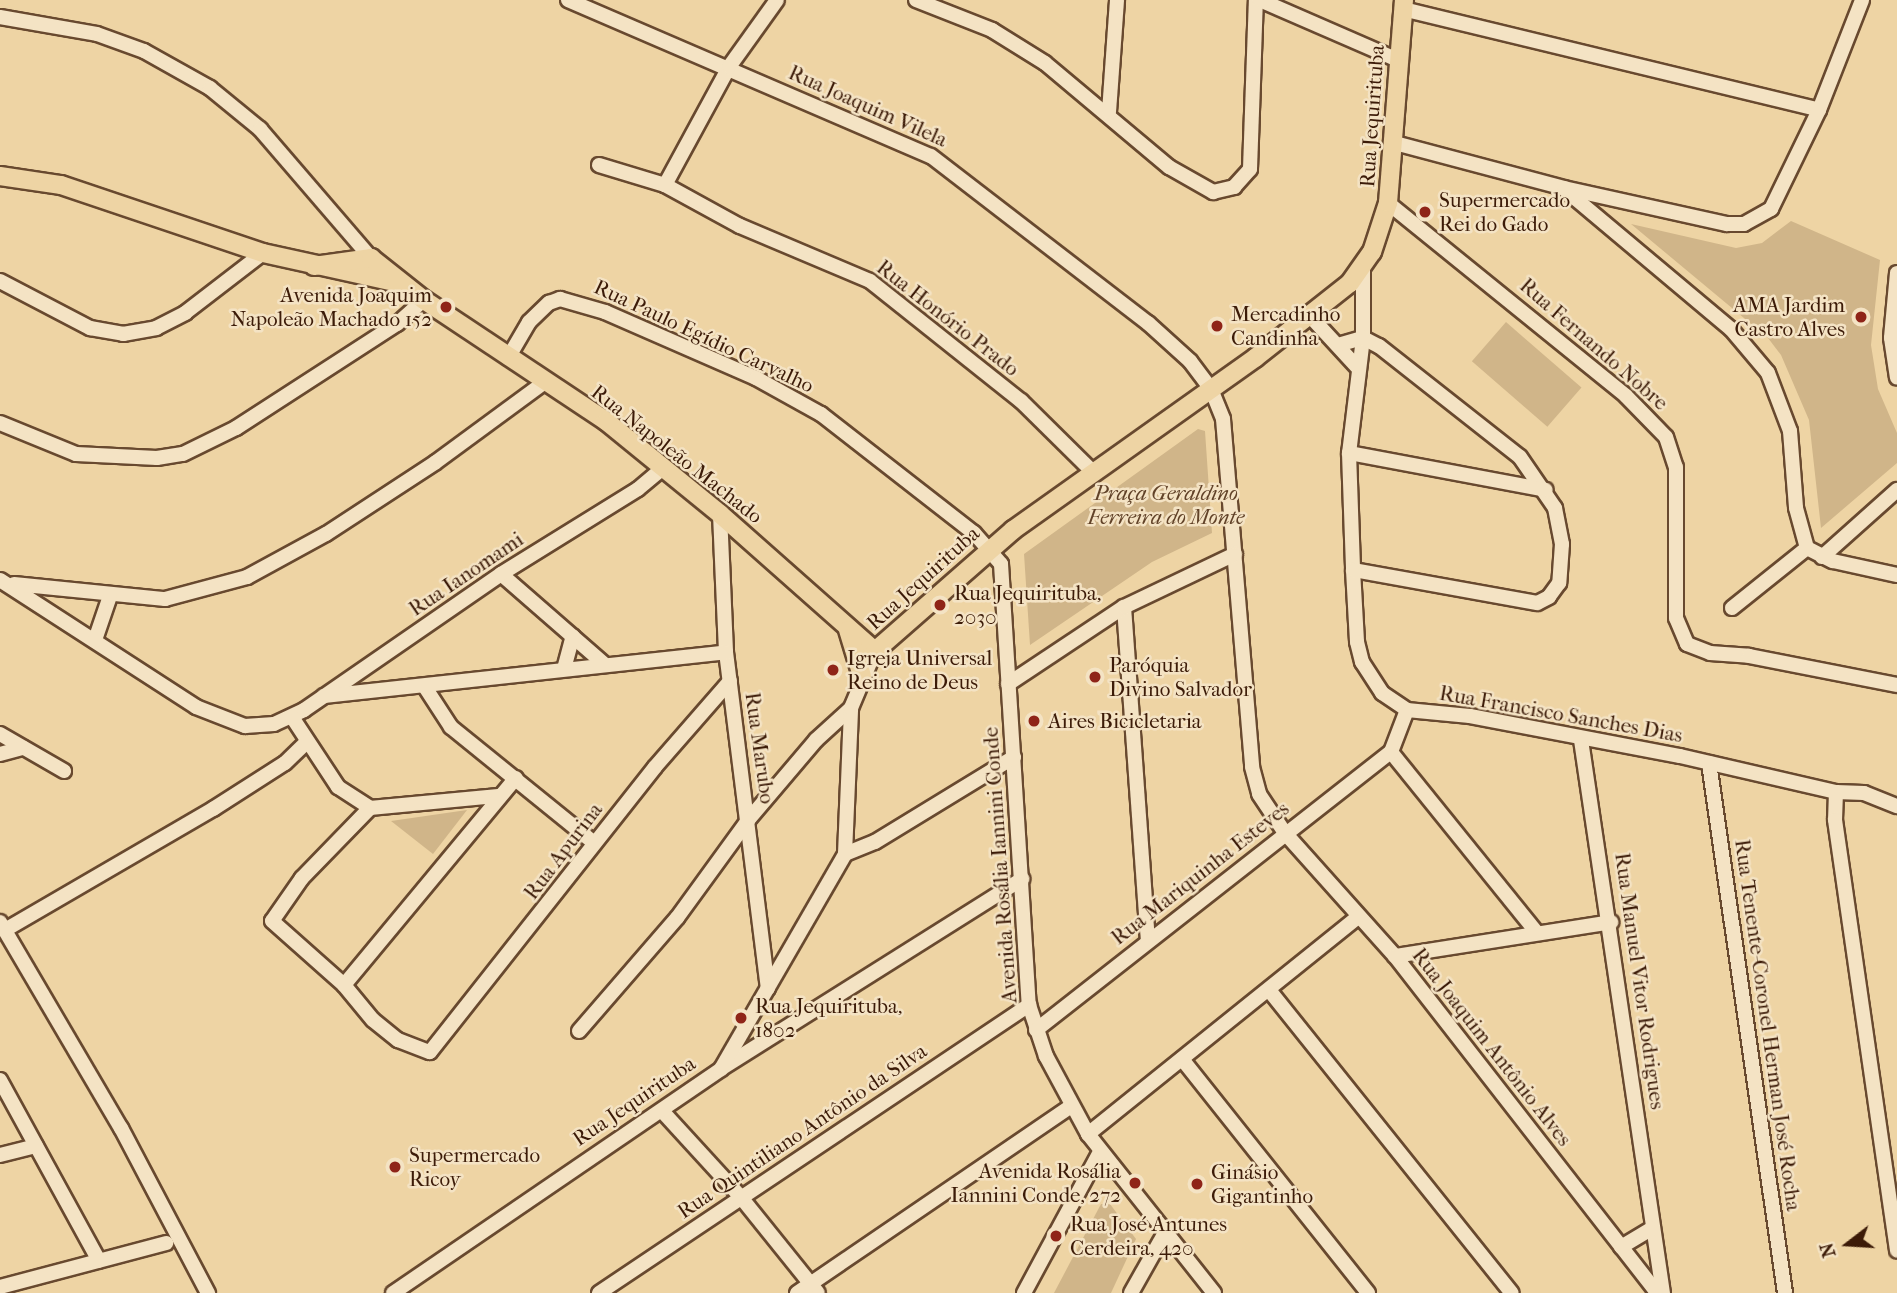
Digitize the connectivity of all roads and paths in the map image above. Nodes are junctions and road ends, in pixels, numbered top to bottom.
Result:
1 (568, 0) edge
2 (777, 0) edge
3 (916, 0) edge
4 (1117, 0) edge
5 (1258, 0) edge
6 (1862, 0) edge
7 (1404, 5) edge
8 (0, 17) edge
9 (1398, 60) junction
10 (729, 67) junction
11 (1819, 110) junction
12 (1109, 112) junction
13 (1395, 143) junction
14 (599, 165) dead end
15 (0, 176) edge
16 (665, 185) junction
17 (1564, 188) junction
18 (1388, 203) junction
19 (263, 253) junction
20 (371, 258) junction
21 (314, 266) junction
22 (1363, 267) junction
23 (1897, 273) edge
24 (0, 281) edge
25 (402, 283) junction
26 (424, 300) junction
27 (1311, 317) junction
28 (1363, 338) junction
29 (1338, 345) junction
30 (508, 358) junction
31 (1356, 366) junction
32 (1897, 378) edge
33 (545, 382) junction
34 (1211, 389) junction
35 (0, 423) edge
36 (1349, 453) junction
37 (664, 467) junction
38 (1094, 473) junction
39 (1546, 490) junction
40 (1897, 490) edge
41 (720, 514) junction
42 (1807, 548) junction
43 (989, 549) junction
44 (1236, 554) junction
45 (1822, 557) junction
46 (1353, 570) junction
47 (501, 574) junction
48 (1897, 575) edge
49 (4, 582) edge
50 (110, 596) junction
51 (1124, 607) junction
52 (1732, 608) dead end
53 (845, 623) junction
54 (573, 636) junction
55 (95, 640) junction
56 (875, 651) junction
57 (726, 652) junction
58 (604, 664) junction
59 (564, 669) junction
60 (862, 676) junction
61 (730, 681) junction
62 (1007, 684) junction
63 (1897, 685) edge
64 (425, 687) junction
65 (323, 696) junction
66 (851, 708) junction
67 (1407, 710) junction
68 (292, 717) junction
69 (0, 734) edge
70 (1581, 740) junction
71 (307, 743) junction
72 (23, 748) junction
73 (1391, 752) junction
74 (0, 754) edge
75 (1014, 757) junction
76 (1709, 763) junction
77 (64, 771) dead end
78 (516, 778) junction
79 (1836, 792) junction
80 (498, 796) junction
81 (1897, 806) edge
82 (370, 808) junction
83 (749, 819) junction
84 (1285, 833) junction
85 (594, 843) junction
86 (845, 854) junction
87 (1022, 879) junction
88 (1358, 917) junction
89 (1611, 922) junction
90 (2, 926) edge
91 (1536, 932) junction
92 (1148, 940) junction
93 (1395, 956) junction
94 (344, 985) junction
95 (768, 988) junction
96 (1269, 990) junction
97 (1029, 1005) junction
98 (750, 1018) junction
99 (1036, 1030) junction
100 (579, 1031) dead end
101 (776, 1037) junction
102 (1182, 1059) junction
103 (721, 1069) junction
104 (0, 1080) edge
105 (1071, 1106) junction
106 (662, 1111) junction
107 (1088, 1134) junction
108 (36, 1146) junction
109 (1100, 1152) junction
110 (0, 1155) edge
111 (740, 1196) junction
112 (1653, 1228) junction
113 (1166, 1231) junction
114 (166, 1243) dead end
115 (1621, 1247) junction
116 (1897, 1251) edge
117 (99, 1261) junction
118 (0, 1286) edge
119 (1027, 1287) edge
120 (814, 1289) edge
121 (208, 1293) edge
122 (393, 1293) edge
123 (599, 1293) edge
124 (797, 1293) edge
125 (1010, 1293) edge
126 (1131, 1293) edge
127 (1214, 1293) edge
128 (1368, 1293) edge
129 (1512, 1293) edge
130 (1660, 1293) edge
131 (1785, 1293) edge

1 - 10 street, Rua Joaquim Vilela
2 - 10 street
3 - 12 street
4 - 12 street
5 - 9 street
5 - 12 street
6 - 11 street
7 - 9 main road, Rua Jequirituba
7 - 11 street
8 - 20 street
9 - 13 main road, Rua Jequirituba
10 - 16 street
10 - 34 street, Rua Joaquim Vilela
11 - 17 street
13 - 17 street
13 - 18 main road, Rua Jequirituba
14 - 16 street, Rua Honório Prado
15 - 19 main road
16 - 38 street, Rua Honório Prado
17 - 42 street
18 - 22 main road, Rua Jequirituba
18 - 63 street, Rua Fernando Nobre
19 - 21 main road
19 - 24 street
20 - 21 main road
20 - 25 main road, Rua Napoleão Machado
21 - 25 main road
22 - 27 main road, Rua Jequirituba
22 - 28 street, Rua Francisco Sanches Dias
23 - 32 street
25 - 26 main road, Rua Napoleão Machado
26 - 30 main road, Rua Napoleão Machado
26 - 35 street
27 - 29 street
27 - 34 main road, Rua Jequirituba
28 - 29 street
28 - 31 street, Rua Francisco Sanches Dias
28 - 39 street
29 - 31 street
30 - 33 main road, Rua Napoleão Machado
30 - 43 street, Rua Paulo Egídio Carvalho
31 - 36 street, Rua Francisco Sanches Dias
33 - 37 main road, Rua Napoleão Machado
33 - 50 street
34 - 38 main road, Rua Jequirituba
34 - 44 street, Rua Joaquim Vilela
36 - 39 street
36 - 46 street, Rua Francisco Sanches Dias
37 - 41 main road, Rua Napoleão Machado
37 - 47 street, Rua Ianomami
38 - 43 main road, Rua Jequirituba
39 - 46 street
40 - 45 street
41 - 53 main road, Rua Napoleão Machado
41 - 57 street, Rua Marubo
42 - 45 street
42 - 52 street
43 - 56 main road, Rua Jequirituba
43 - 62 street, Avenida Rosália Iannini Conde
44 - 51 street
44 - 84 street, Rua Joaquim Antônio Alves
45 - 48 street
46 - 67 street, Rua Francisco Sanches Dias
47 - 54 street
47 - 65 street, Rua Ianomami
49 - 50 street
49 - 55 street, Rua Ianomami
50 - 55 street
51 - 62 street
51 - 92 street
53 - 56 main road, Rua Napoleão Machado
53 - 60 main road
54 - 58 street
54 - 59 street
55 - 68 street, Rua Ianomami
56 - 60 street, Rua Jequirituba
57 - 58 street
57 - 61 street, Rua Marubo
58 - 59 street
59 - 64 street
60 - 66 street, Rua Jequirituba
61 - 83 street, Rua Marubo
61 - 85 street, Rua Apurina
62 - 75 street, Avenida Rosália Iannini Conde
64 - 65 street
64 - 78 street
65 - 68 street, Rua Ianomami
66 - 83 street
66 - 86 street, Rua Jequirituba
67 - 70 street, Rua Francisco Sanches Dias
67 - 73 street
68 - 71 street
69 - 72 street
70 - 76 street, Rua Francisco Sanches Dias
70 - 89 street, Rua Manuel Vitor Rodrigues
71 - 82 street
71 - 90 street
72 - 74 street
72 - 77 street
73 - 84 street, Rua Mariquinha Esteves
73 - 91 street
75 - 86 street
75 - 87 street, Avenida Rosália Iannini Conde
76 - 79 street, Rua Francisco Sanches Dias
76 - 131 street, Rua Tenente-Coronel Herman José Rocha
78 - 80 street
78 - 85 street
79 - 81 street, Rua Francisco Sanches Dias
79 - 116 street
80 - 82 street
80 - 94 street
82 - 94 street
83 - 95 street, Rua Marubo
83 - 100 street
84 - 88 street, Rua Joaquim Antônio Alves
84 - 92 street, Rua Mariquinha Esteves
85 - 94 street, Rua Apurina
86 - 95 street, Rua Jequirituba
87 - 97 street, Avenida Rosália Iannini Conde
87 - 101 street
88 - 93 street, Rua Joaquim Antônio Alves
88 - 96 street
89 - 91 street
89 - 112 street, Rua Manuel Vitor Rodrigues
90 - 121 street
91 - 93 street
92 - 99 street, Rua Mariquinha Esteves
93 - 115 street, Rua Joaquim Antônio Alves
95 - 98 street, Rua Jequirituba
96 - 102 street
96 - 129 street
97 - 99 street, Avenida Rosália Iannini Conde
97 - 111 street, Rua Quintiliano Antônio da Silva
98 - 101 street
98 - 103 street, Rua Jequirituba
99 - 105 street, Avenida Rosália Iannini Conde
101 - 103 street
102 - 107 street
102 - 128 street
103 - 106 street, Rua Jequirituba
104 - 108 street
105 - 107 street, Avenida Rosália Iannini Conde
105 - 120 street
106 - 111 street
106 - 122 street, Rua Jequirituba
107 - 109 street, Avenida Rosália Iannini Conde
108 - 110 street
108 - 117 street
109 - 113 street, Avenida Rosália Iannini Conde
109 - 119 street
111 - 120 street
111 - 123 street, Rua Quintiliano Antônio da Silva
112 - 115 street
112 - 130 street, Rua Manuel Vitor Rodrigues
113 - 126 street
113 - 127 street, Avenida Rosália Iannini Conde
114 - 117 street
115 - 130 street, Rua Joaquim Antônio Alves
117 - 118 street
119 - 125 street
120 - 124 street

